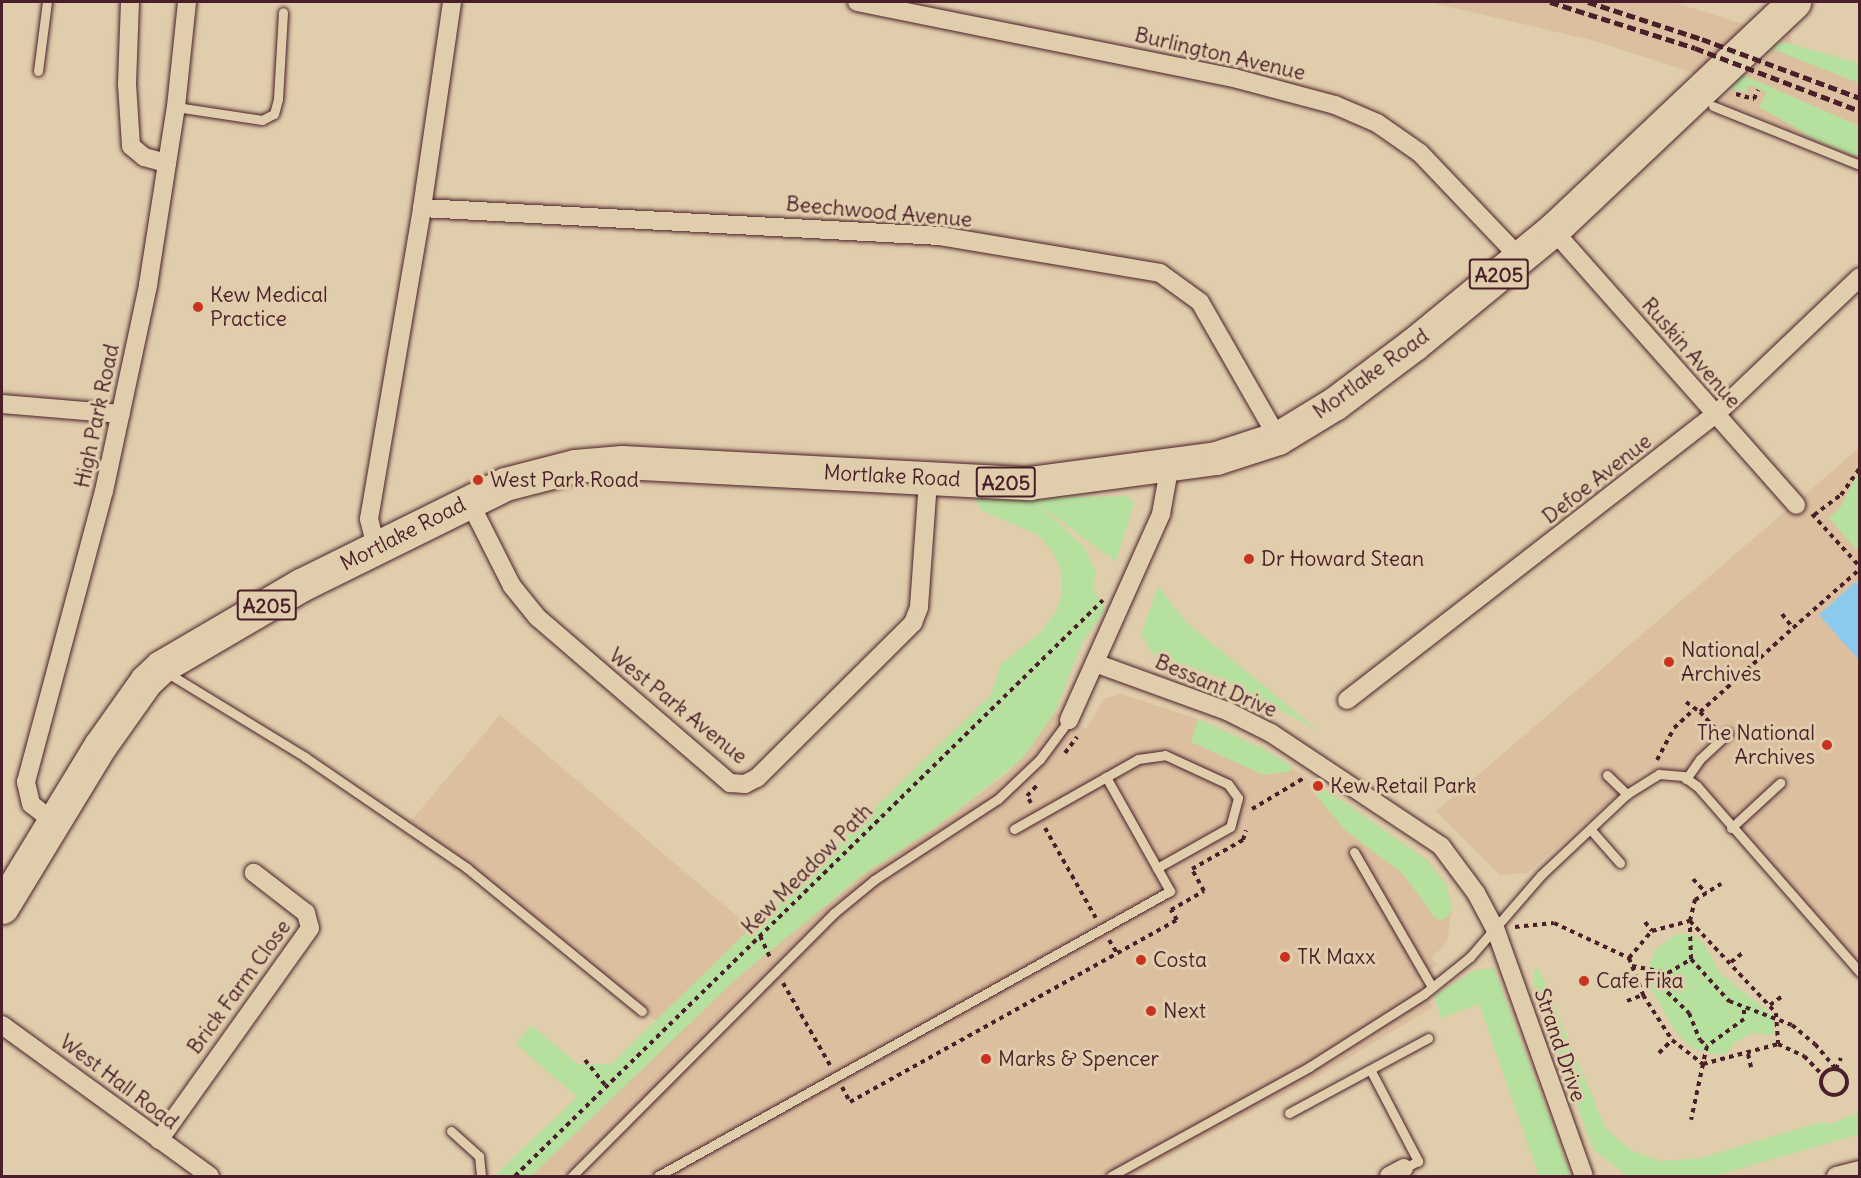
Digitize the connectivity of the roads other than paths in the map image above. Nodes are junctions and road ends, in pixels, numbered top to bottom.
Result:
1 (47, 2) edge
2 (130, 2) edge
3 (187, 2) edge
4 (452, 2) edge
5 (857, 2) edge
6 (1794, 2) edge
7 (283, 12) dead end
8 (38, 71) dead end
9 (1703, 102) junction
10 (176, 107) junction
11 (167, 163) junction
12 (1860, 165) edge
13 (422, 208) junction
14 (1553, 230) junction
15 (1520, 257) junction
16 (1860, 277) edge
17 (2, 404) edge
18 (121, 414) junction
19 (1715, 415) junction
20 (1278, 438) junction
21 (1170, 464) junction
22 (928, 480) junction
23 (469, 501) junction
24 (1796, 506) road end
25 (376, 547) junction
26 (1095, 663) junction
27 (161, 667) junction
28 (1347, 700) dead end
29 (1076, 725) joint
30 (1728, 733) dead end
31 (1607, 775) dead end
32 (1106, 777) junction
33 (1686, 779) junction
34 (1780, 783) dead end
35 (1628, 794) junction
36 (54, 822) junction
37 (1731, 828) junction
38 (1014, 830) dead end
39 (1591, 830) junction
40 (1354, 852) dead end
41 (1620, 863) dead end
42 (1157, 868) junction
43 (254, 873) dead end
44 (2, 907) edge
45 (1495, 928) junction
46 (1860, 972) edge
47 (1432, 987) junction
48 (642, 1011) dead end
49 (2, 1024) edge
50 (1428, 1038) dead end
51 (1371, 1071) junction
52 (1289, 1113) dead end
53 (451, 1131) dead end
54 (159, 1140) junction
55 (1860, 1170) edge
56 (1397, 1172) edge
57 (210, 1176) edge
58 (480, 1176) edge
59 (572, 1176) edge
60 (658, 1176) edge
61 (1111, 1176) edge
62 (1584, 1176) edge
63 (1836, 1176) edge

1 - 8 lane
2 - 11 street
3 - 10 street, High Park Road
4 - 13 street
5 - 15 street, Burlington Avenue
6 - 9 highway, Mortlake Road / A205
7 - 10 lane
9 - 12 lane
9 - 14 highway, Mortlake Road / A205
10 - 11 street, High Park Road
11 - 18 street, High Park Road
13 - 20 street, Beechwood Avenue
13 - 25 street
14 - 15 highway, Mortlake Road / A205
14 - 19 street, Ruskin Avenue
15 - 20 highway, Mortlake Road / A205
16 - 19 street, Defoe Avenue
17 - 18 street
18 - 36 street, High Park Road
19 - 24 street, Ruskin Avenue
19 - 28 street, Defoe Avenue
20 - 21 highway, Mortlake Road / A205
21 - 22 highway, Mortlake Road / A205
21 - 26 street
22 - 23 highway, Mortlake Road / A205
22 - 23 street, West Park Avenue
23 - 25 highway, Mortlake Road / A205
25 - 27 highway, Mortlake Road / A205
26 - 29 street
26 - 45 street, Bessant Drive
27 - 36 highway, Mortlake Road / A205
27 - 48 lane
29 - 59 lane
30 - 33 lane
31 - 35 lane
32 - 38 lane
32 - 42 lane
32 - 42 lane
33 - 35 lane
33 - 37 lane
34 - 37 lane
35 - 39 lane
36 - 44 highway, Mortlake Road / A205
37 - 46 lane
39 - 41 lane
39 - 45 lane
40 - 47 lane
42 - 60 lane
43 - 54 street, Brick Farm Close
45 - 47 lane
45 - 62 street, Strand Drive
47 - 61 lane
49 - 54 street, West Hall Road
50 - 51 lane
51 - 52 lane
51 - 56 lane
53 - 58 lane
54 - 57 street, West Hall Road
55 - 63 street

